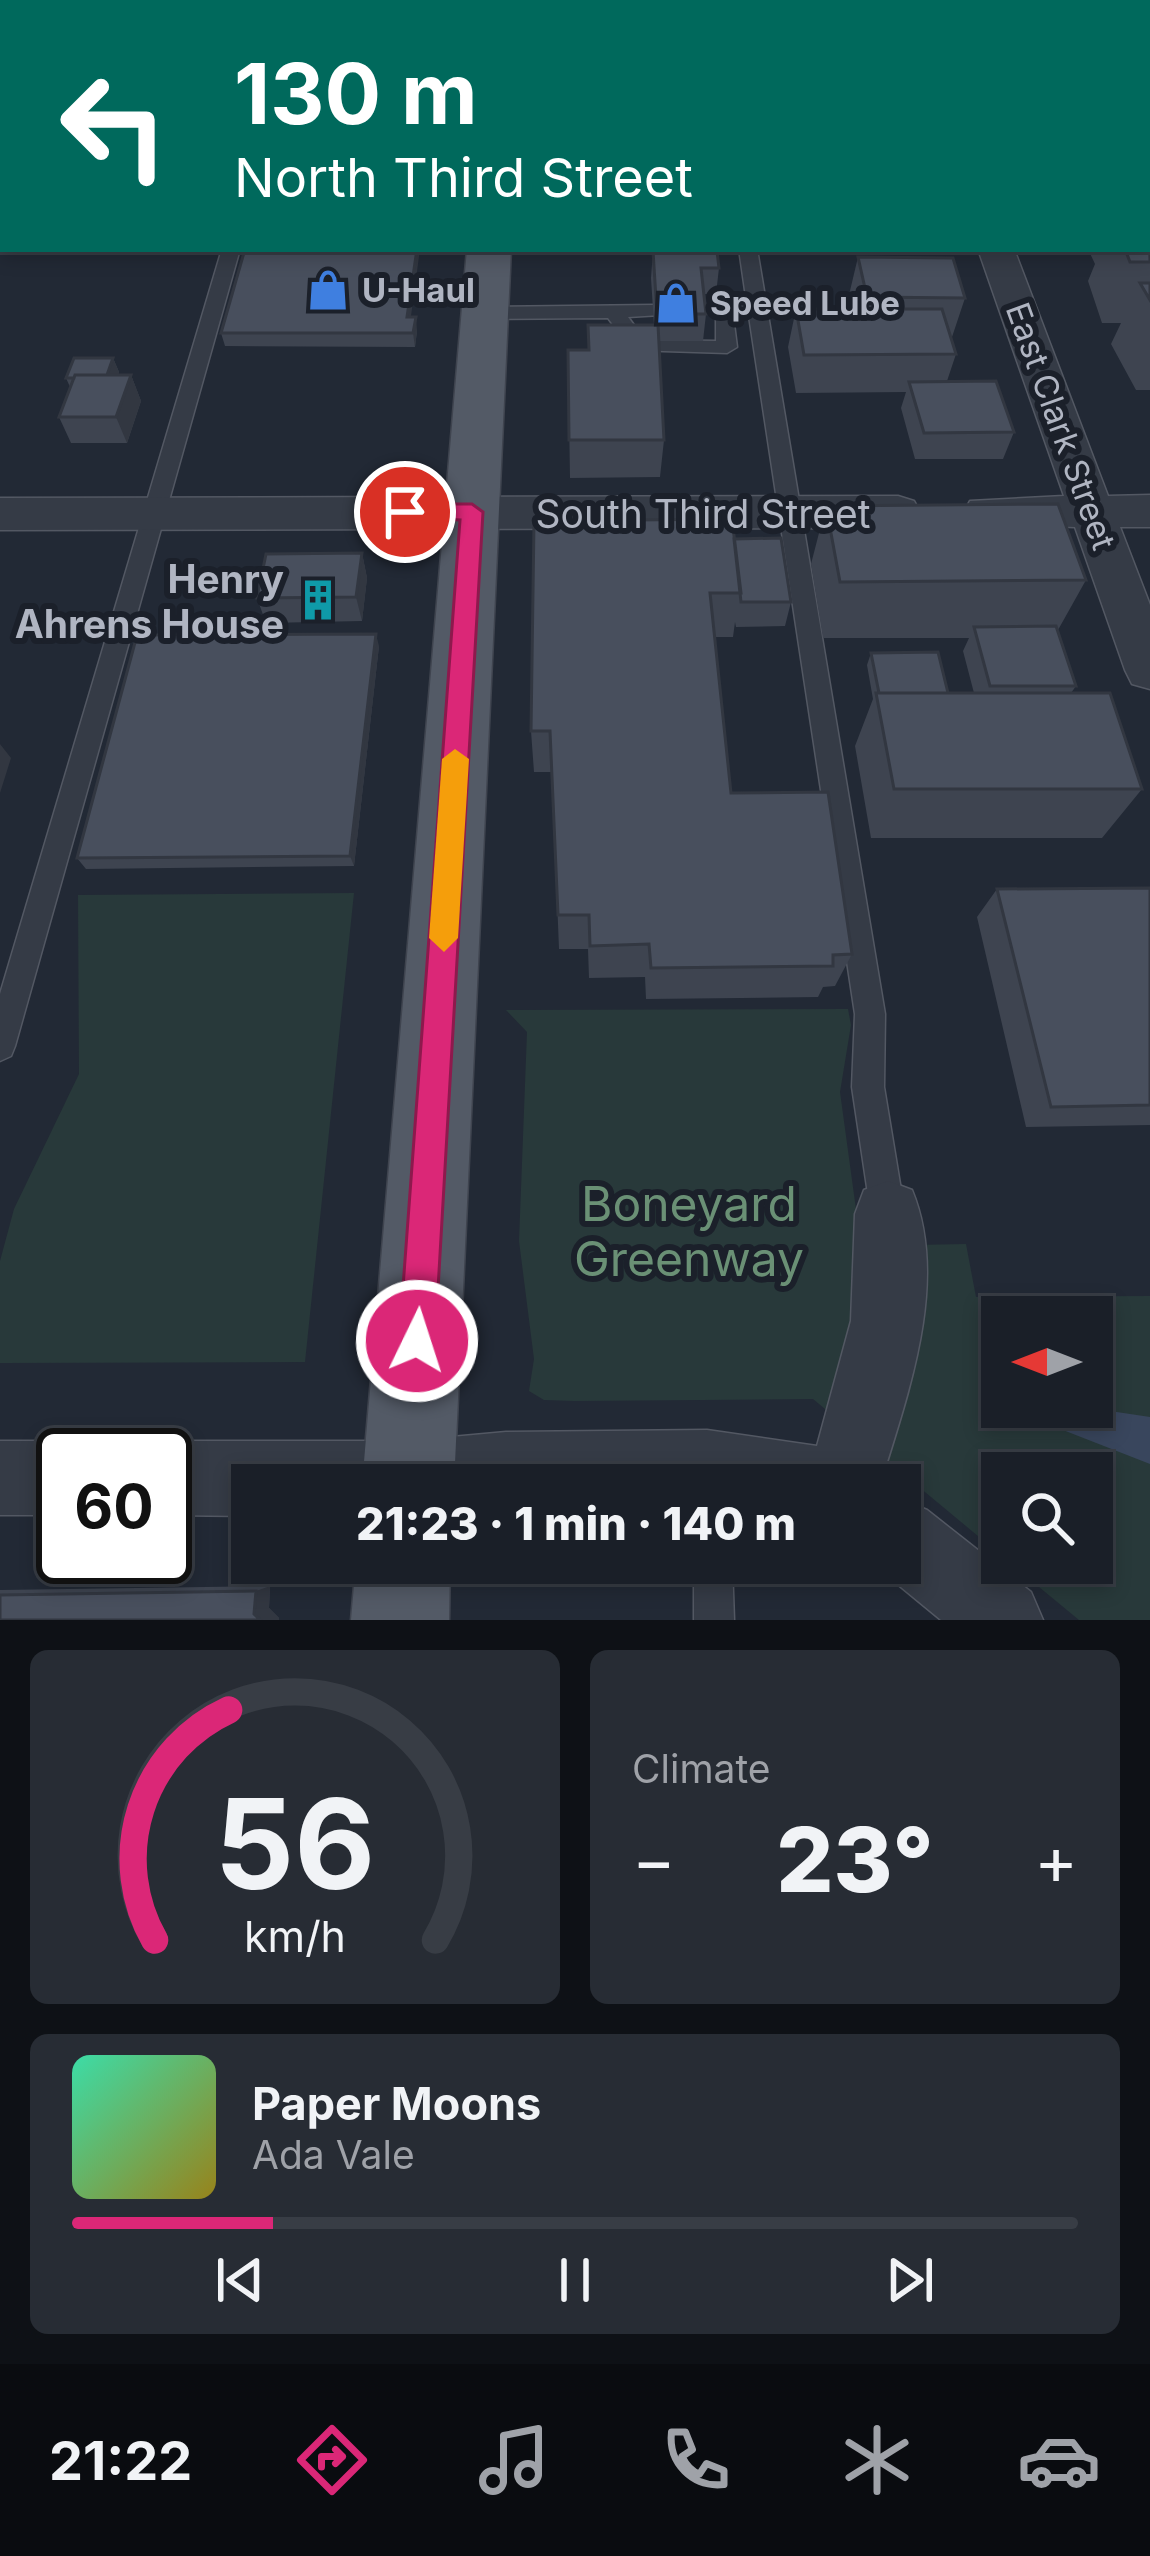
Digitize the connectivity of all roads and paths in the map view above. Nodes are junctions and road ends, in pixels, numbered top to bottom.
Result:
1 (230, 252) edge
2 (489, 252) edge
3 (748, 252) edge
4 (997, 252) edge
5 (755, 310) junction
6 (653, 311) edge
7 (700, 311) edge
8 (722, 311) junction
9 (614, 312) junction
10 (485, 314) junction
11 (1091, 511) junction
12 (1150, 511) edge
13 (472, 512) junction
14 (789, 512) junction
15 (0, 514) edge
16 (152, 514) junction
17 (1150, 670) edge
18 (0, 1046) edge
19 (888, 1214) joint
20 (409, 1464) edge
21 (849, 1464) edge
22 (0, 1478) edge
23 (36, 1478) edge
24 (192, 1481) edge
25 (231, 1486) edge
26 (921, 1554) edge
27 (402, 1584) edge
28 (713, 1584) edge
29 (400, 1620) edge
30 (714, 1620) edge
31 (1003, 1620) edge

1 - 16 lane
2 - 10 main road
3 - 5 lane
4 - 11 street, East Clark Street
5 - 8 lane
5 - 14 lane
6 - 9 lane
7 - 8 lane
8 - 9 lane
9 - 10 lane
10 - 13 main road
11 - 12 street, South Third Street
11 - 14 street, South Third Street
11 - 17 street, East Clark Street
13 - 14 street, South Third Street
13 - 16 street, South Third Street
13 - 20 main road
14 - 19 lane
15 - 16 street, South Third Street
16 - 18 lane
19 - 21 street
22 - 23 street
24 - 25 street
26 - 31 street
27 - 29 main road
28 - 30 lane

